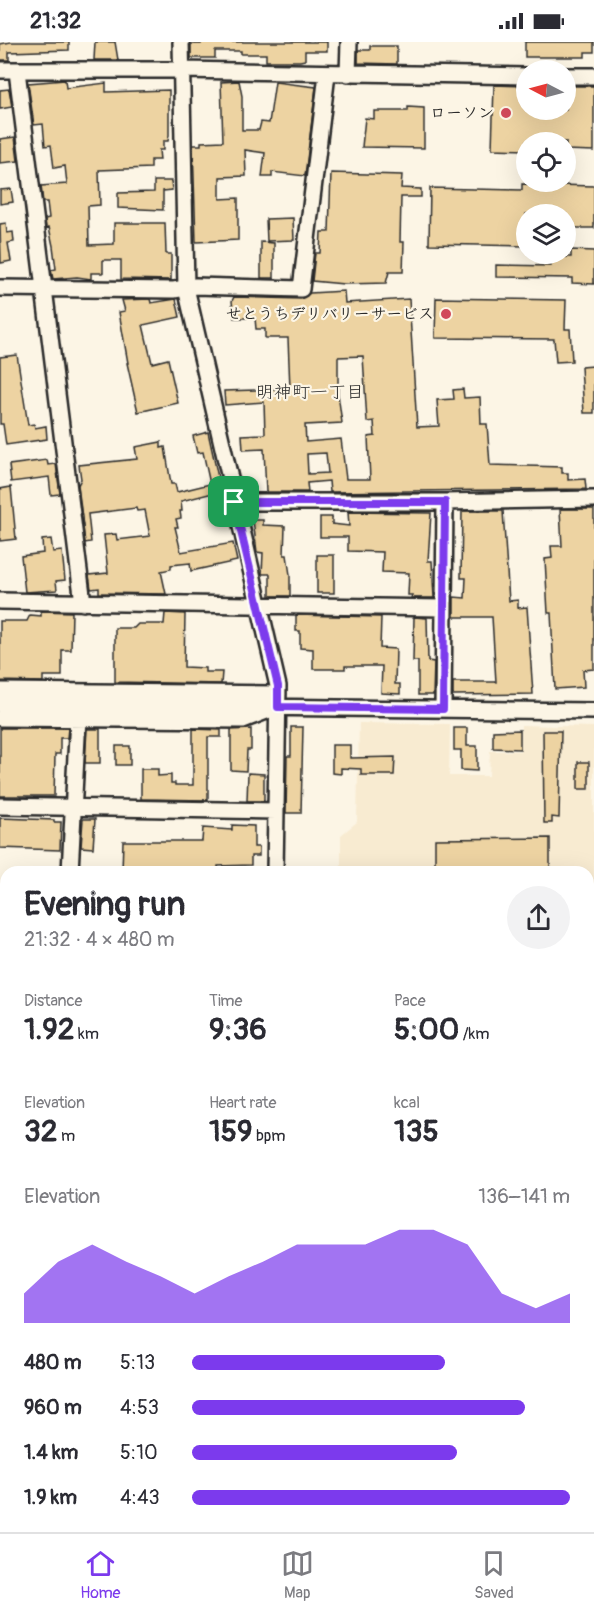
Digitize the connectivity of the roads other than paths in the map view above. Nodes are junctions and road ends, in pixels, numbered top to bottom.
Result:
1 (181, 42) edge
2 (349, 42) edge
3 (0, 70) edge
4 (182, 70) junction
5 (18, 71) junction
6 (327, 74) junction
7 (348, 74) junction
8 (516, 76) edge
9 (576, 76) edge
10 (594, 76) edge
11 (0, 288) edge
12 (186, 288) junction
13 (45, 289) junction
14 (594, 499) edge
15 (234, 502) junction
16 (445, 502) junction
17 (0, 601) edge
18 (83, 603) junction
19 (260, 606) junction
20 (443, 608) junction
21 (0, 691) edge
22 (278, 701) junction
23 (0, 704) edge
24 (443, 709) junction
25 (594, 711) edge
26 (78, 717) junction
27 (0, 718) edge
28 (0, 806) edge
29 (74, 809) junction
30 (276, 811) junction
31 (70, 866) edge
32 (275, 866) edge

1 - 4 street
2 - 7 street
3 - 5 street
4 - 5 street
4 - 6 street
4 - 12 street
5 - 13 street
6 - 7 street
6 - 12 street
7 - 8 street
9 - 10 street
11 - 13 street
12 - 13 street
12 - 15 street
13 - 18 street
14 - 16 street
15 - 16 street
15 - 19 street
16 - 20 street
17 - 18 street
18 - 19 street
19 - 20 street
19 - 22 street
20 - 24 street
21 - 22 street
22 - 23 street
22 - 24 street
22 - 26 street
22 - 30 street
24 - 25 street
26 - 27 street
26 - 29 street
28 - 29 street
29 - 30 street
29 - 31 street
30 - 32 street

